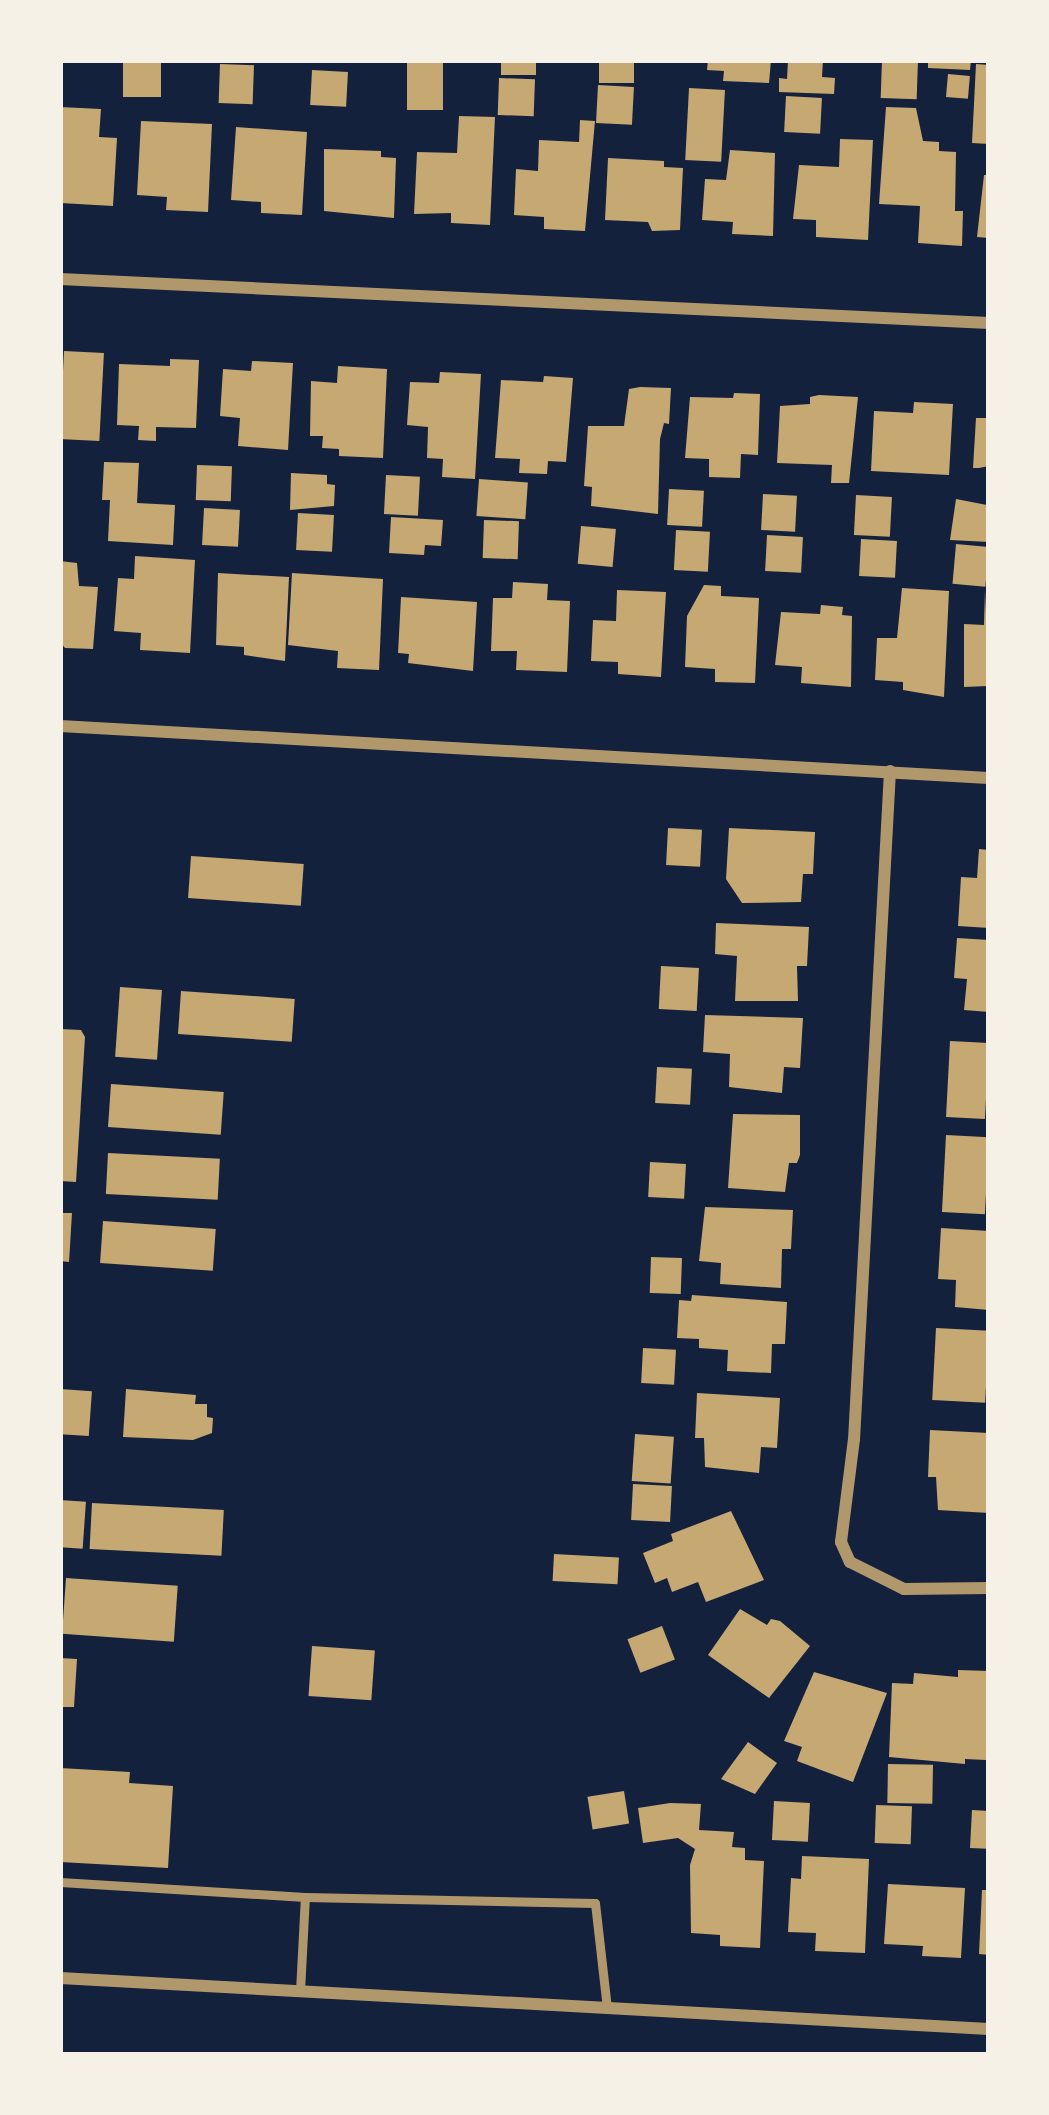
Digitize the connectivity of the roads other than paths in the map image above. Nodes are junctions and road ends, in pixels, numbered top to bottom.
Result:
1 (60, 279) edge
2 (989, 323) edge
3 (60, 726) edge
4 (890, 771) junction
5 (989, 778) edge
6 (989, 1588) edge
7 (60, 1882) edge
8 (305, 1897) junction
9 (60, 1978) edge
10 (300, 1991) junction
11 (607, 2008) junction
12 (989, 2029) edge

1 - 2 street
3 - 4 street
4 - 5 street
4 - 6 street
7 - 8 lane
8 - 10 lane
8 - 11 lane
9 - 10 street
10 - 11 street
11 - 12 street

